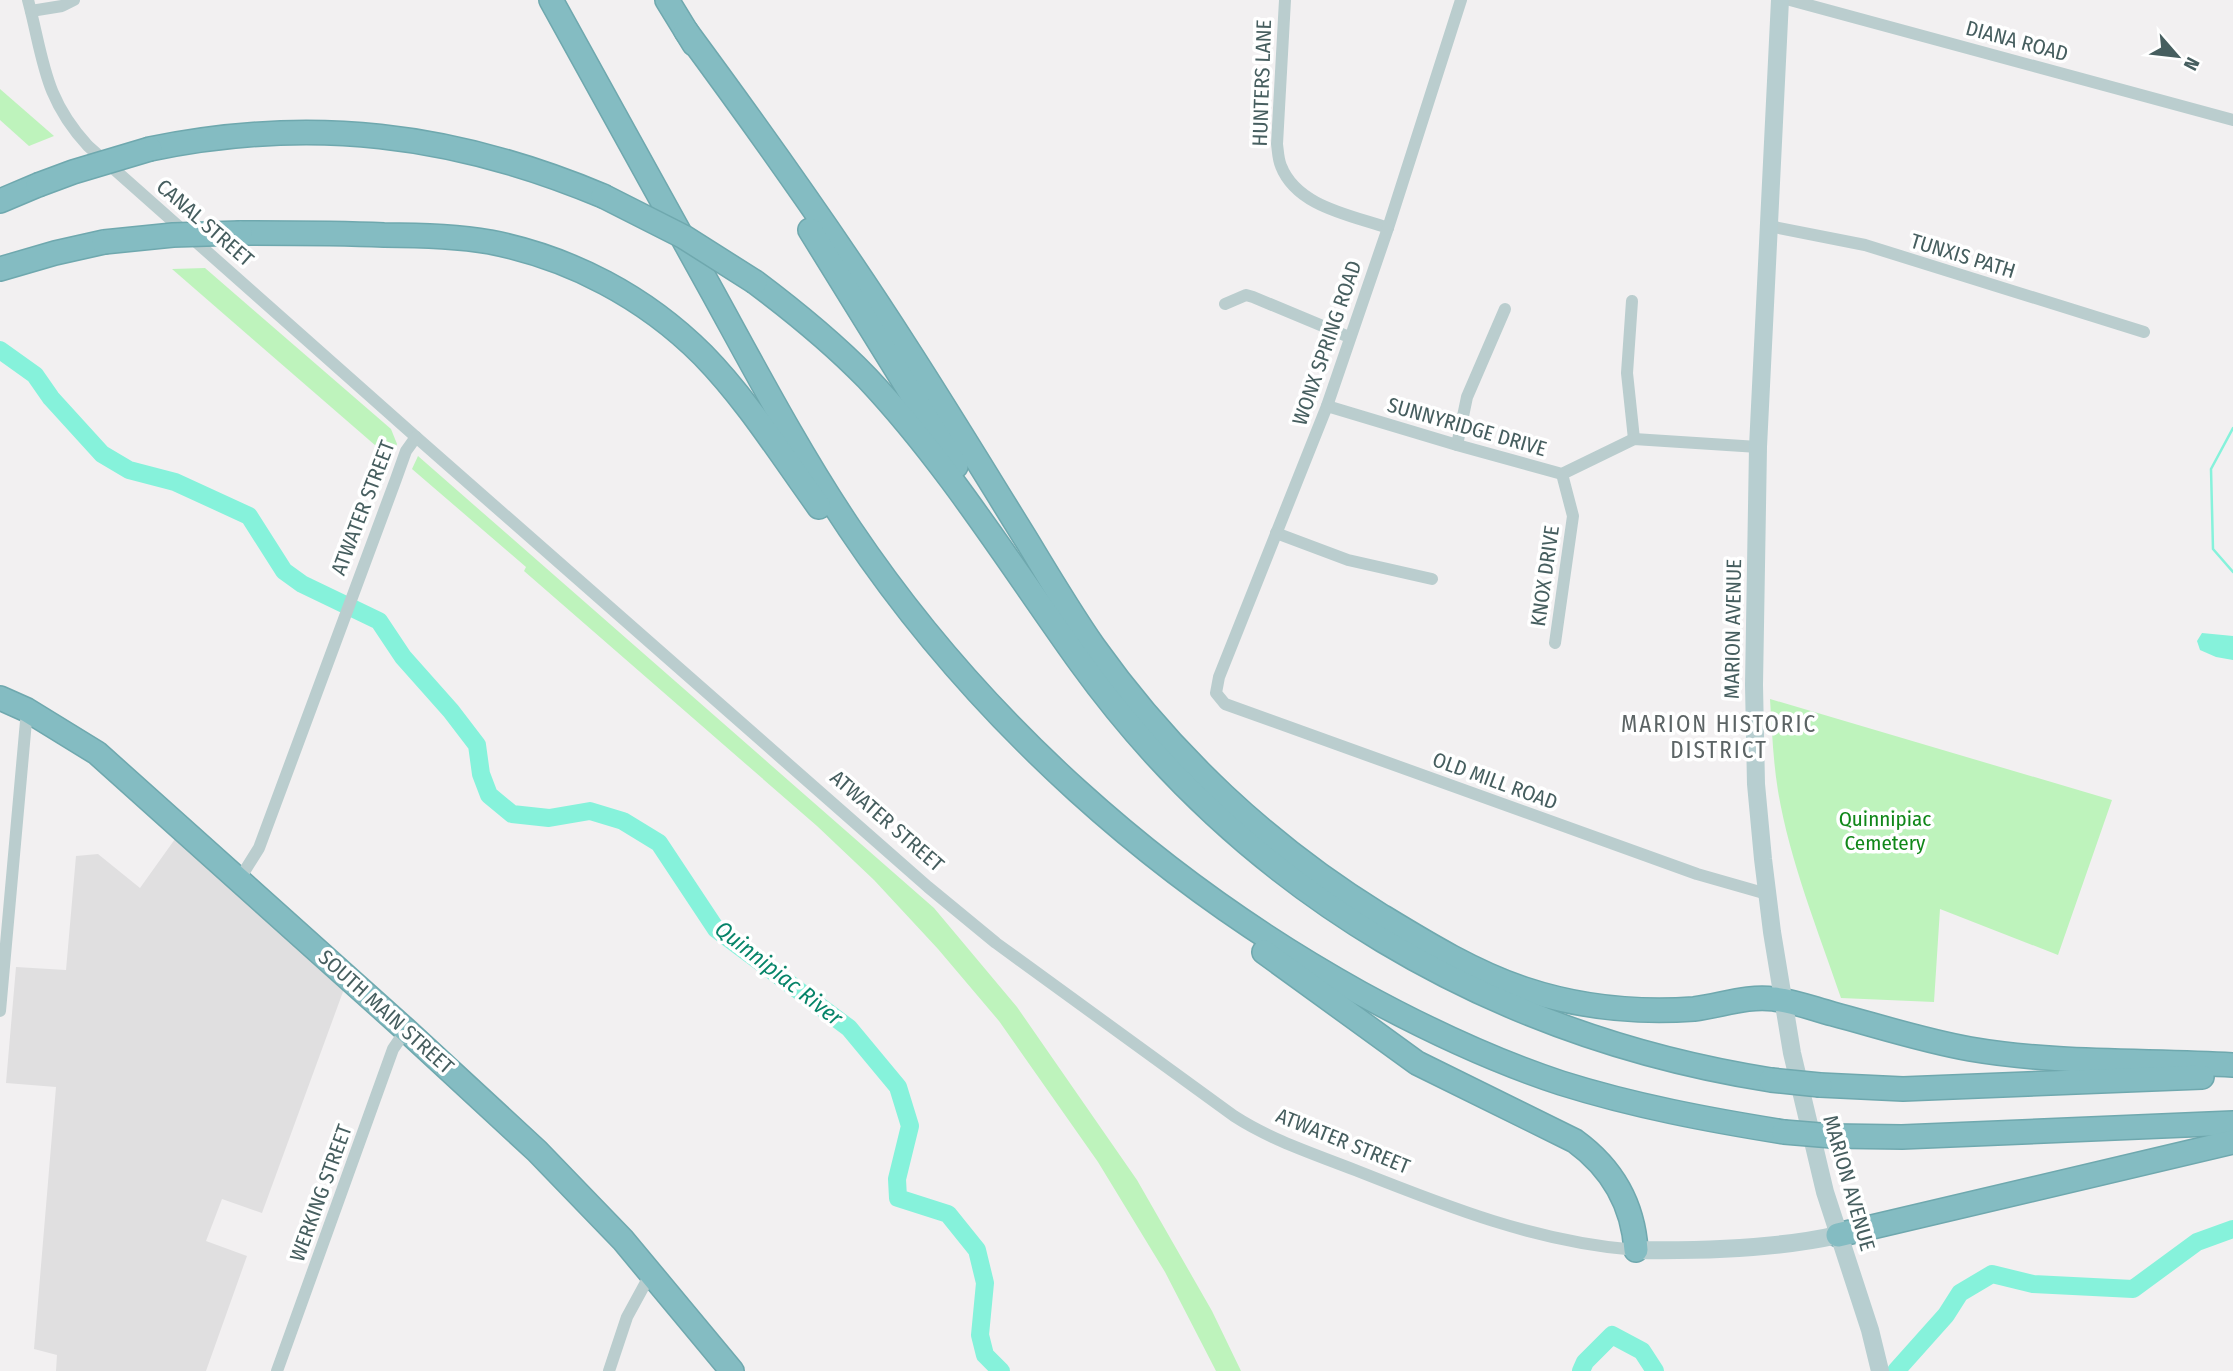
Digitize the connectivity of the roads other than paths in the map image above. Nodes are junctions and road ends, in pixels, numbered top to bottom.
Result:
1 (74, 0) edge
2 (544, 0) edge
3 (551, 0) edge
4 (667, 0) edge
5 (1284, 0) edge
6 (1461, 0) edge
7 (1780, 0) edge
8 (1790, 0) edge
9 (29, 6) edge
10 (686, 31) junction
11 (607, 100) junction
12 (2233, 120) edge
13 (0, 201) edge
14 (1769, 226) junction
15 (1388, 228) junction
16 (0, 270) edge
17 (1632, 301) dead end
18 (1225, 304) dead end
19 (1505, 309) dead end
20 (2144, 332) dead end
21 (1349, 337) junction
22 (1327, 406) junction
23 (415, 437) junction
24 (1634, 439) junction
25 (1457, 445) junction
26 (1758, 447) junction
27 (1562, 474) junction
28 (1276, 533) junction
29 (1432, 579) dead end
30 (1060, 632) junction
31 (1555, 643) dead end
32 (953, 663) junction
33 (1216, 693) joint
34 (0, 698) edge
35 (27, 710) junction
36 (1108, 818) junction
37 (6, 863) edge
38 (239, 880) junction
39 (1767, 894) junction
40 (1, 989) edge
41 (1782, 1000) junction
42 (0, 1011) edge
43 (406, 1030) junction
44 (2233, 1065) edge
45 (2233, 1076) edge
46 (2233, 1124) edge
47 (2233, 1142) edge
48 (1838, 1235) junction
49 (1636, 1250) junction
50 (651, 1273) junction
51 (277, 1371) edge
52 (609, 1371) edge
53 (732, 1371) edge
54 (1880, 1371) edge

1 - 9 street
2 - 11 highway
3 - 11 highway
4 - 10 highway
5 - 15 street, HUNTERS LANE
6 - 15 street, WONX SPRING ROAD
7 - 14 main road, MARION AVENUE
8 - 12 street, DIANA ROAD
9 - 23 street, CANAL STREET
10 - 30 highway
10 - 41 highway
11 - 32 highway
13 - 30 highway, bridge
14 - 20 street, TUNXIS PATH
14 - 26 main road, MARION AVENUE
15 - 21 street, WONX SPRING ROAD
16 - 32 highway, bridge
17 - 24 street
18 - 21 street
19 - 25 street
21 - 22 street, WONX SPRING ROAD
22 - 25 street, SUNNYRIDGE DRIVE
22 - 28 street, WONX SPRING ROAD
23 - 38 street, ATWATER STREET
23 - 49 street, ATWATER STREET
24 - 26 street, SUNNYRIDGE DRIVE
24 - 27 street, SUNNYRIDGE DRIVE
25 - 27 street, SUNNYRIDGE DRIVE
26 - 39 main road, MARION AVENUE
27 - 31 street, KNOX DRIVE
28 - 29 street
28 - 33 street, WONX SPRING ROAD
30 - 45 highway, bridge
32 - 36 highway
33 - 39 street, OLD MILL ROAD
34 - 35 highway, SOUTH MAIN STREET
35 - 37 street
35 - 38 highway, SOUTH MAIN STREET
36 - 46 highway, bridge
36 - 49 highway
37 - 40 street
38 - 43 highway, SOUTH MAIN STREET
39 - 41 main road, MARION AVENUE
40 - 42 street
41 - 44 highway
41 - 48 main road, MARION AVENUE
43 - 50 highway, SOUTH MAIN STREET
43 - 51 street, WERKING STREET
47 - 48 highway
48 - 49 main road, ATWATER STREET
48 - 54 main road, MARION AVENUE
50 - 52 street
50 - 53 highway, SOUTH MAIN STREET

